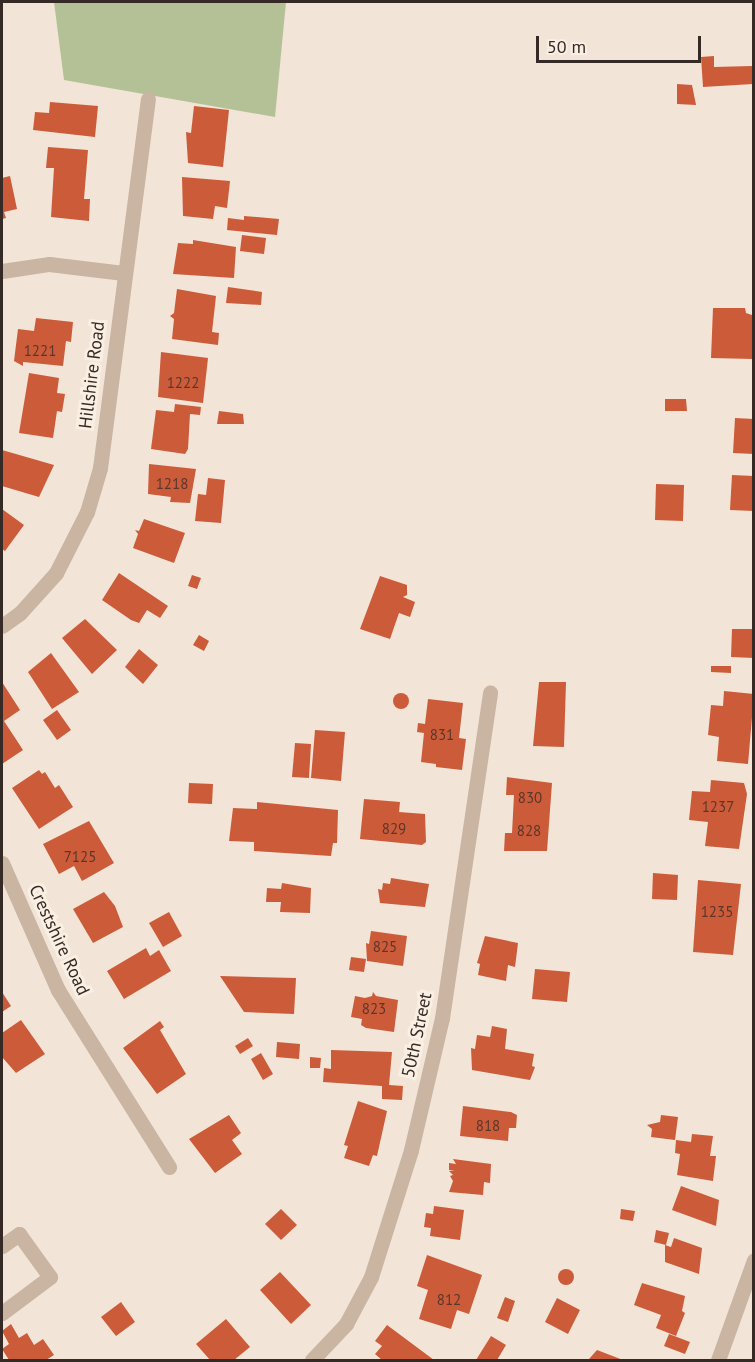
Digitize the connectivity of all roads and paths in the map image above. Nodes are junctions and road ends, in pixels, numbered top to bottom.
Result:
1 (148, 99) dead end
2 (2, 272) edge
3 (123, 273) junction
4 (2, 626) edge
5 (490, 693) dead end
6 (2, 864) edge
7 (169, 1167) dead end
8 (2, 1246) edge
9 (753, 1260) edge
10 (2, 1313) edge
11 (312, 1360) edge
12 (718, 1360) edge

1 - 3 street, Hillshire Road
2 - 3 street
3 - 4 street, Hillshire Road
5 - 11 street, 50th Street
6 - 7 street, Crestshire Road
8 - 10 street
9 - 12 street

